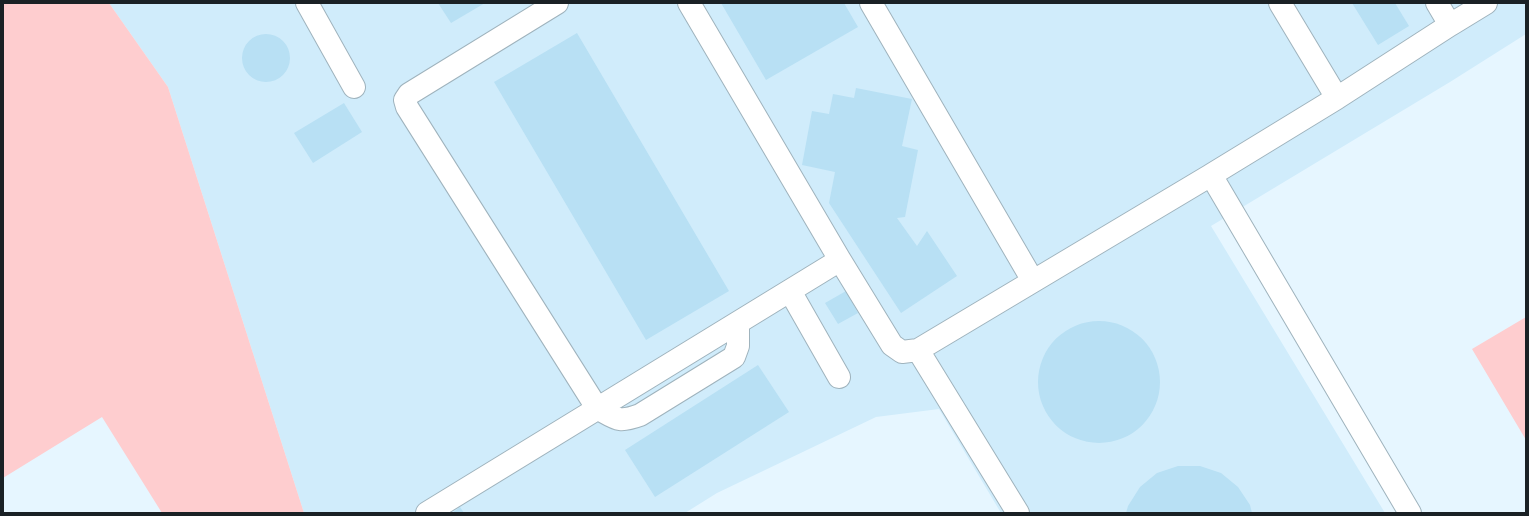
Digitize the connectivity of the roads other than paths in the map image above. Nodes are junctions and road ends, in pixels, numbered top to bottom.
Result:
1 (307, 3) edge
2 (557, 3) edge
3 (689, 3) edge
4 (871, 3) edge
5 (1280, 3) edge
6 (1436, 3) edge
7 (1486, 3) edge
8 (1450, 25) junction
9 (354, 87) dead end
10 (1337, 98) junction
11 (1211, 175) junction
12 (840, 260) junction
13 (1034, 281) junction
14 (790, 291) junction
15 (738, 323) junction
16 (918, 350) junction
17 (839, 377) dead end
18 (597, 408) junction
19 (1405, 511) edge
20 (427, 513) edge
21 (1018, 513) edge

1 - 9 lane
2 - 18 lane
3 - 12 lane
4 - 13 lane
5 - 10 lane
6 - 8 lane
7 - 8 lane
8 - 10 lane
10 - 11 lane
11 - 13 lane
11 - 19 lane
12 - 14 lane
12 - 16 lane
13 - 16 lane
14 - 15 lane
14 - 17 lane
15 - 18 lane
15 - 18 lane
16 - 21 lane
18 - 20 lane

